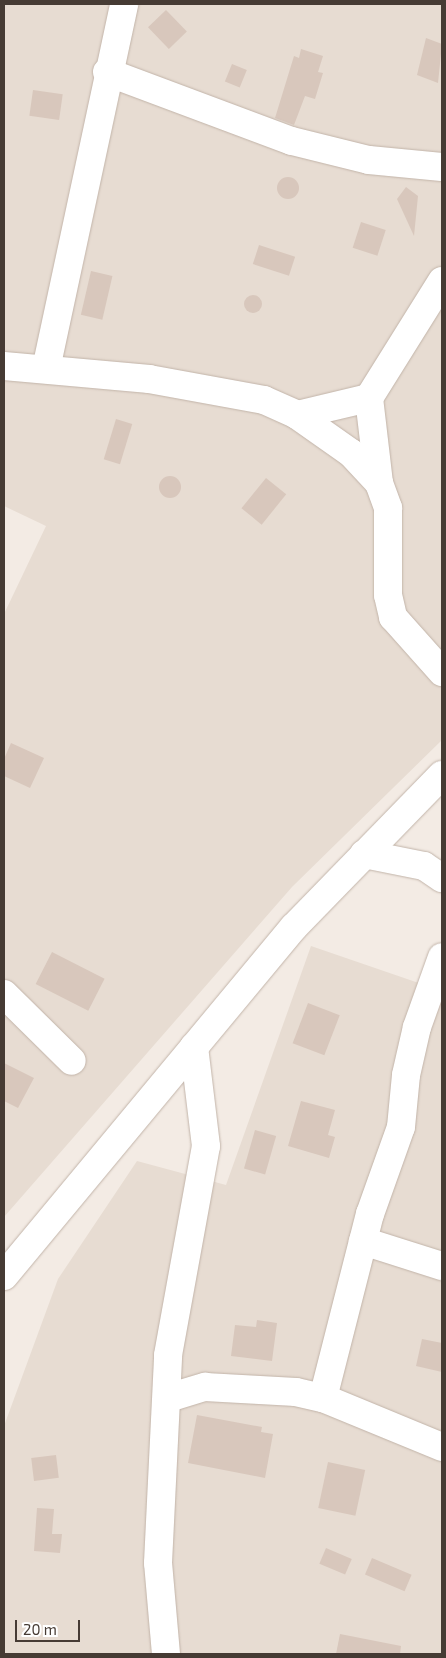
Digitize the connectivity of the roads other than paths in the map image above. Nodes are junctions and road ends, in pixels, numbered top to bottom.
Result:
1 (124, 4) edge
2 (107, 72) junction
3 (442, 167) edge
4 (442, 281) edge
5 (4, 366) edge
6 (46, 370) junction
7 (369, 398) junction
8 (298, 416) junction
9 (379, 484) junction
10 (442, 672) edge
11 (442, 775) edge
12 (364, 854) junction
13 (442, 878) edge
14 (442, 959) edge
15 (4, 994) edge
16 (194, 1047) junction
17 (72, 1061) dead end
18 (363, 1241) junction
19 (442, 1266) edge
20 (4, 1276) edge
21 (168, 1398) junction
22 (323, 1398) junction
23 (442, 1447) edge
24 (166, 1654) edge

1 - 2 street
2 - 3 street
2 - 6 street
4 - 7 street
5 - 6 street
6 - 8 street
7 - 8 street
7 - 9 street
8 - 9 street
9 - 10 street
11 - 12 street
12 - 13 street
12 - 16 street
14 - 18 street
15 - 17 street
16 - 20 street
16 - 21 street
18 - 19 street
18 - 22 street
21 - 22 street
21 - 24 street
22 - 23 street

